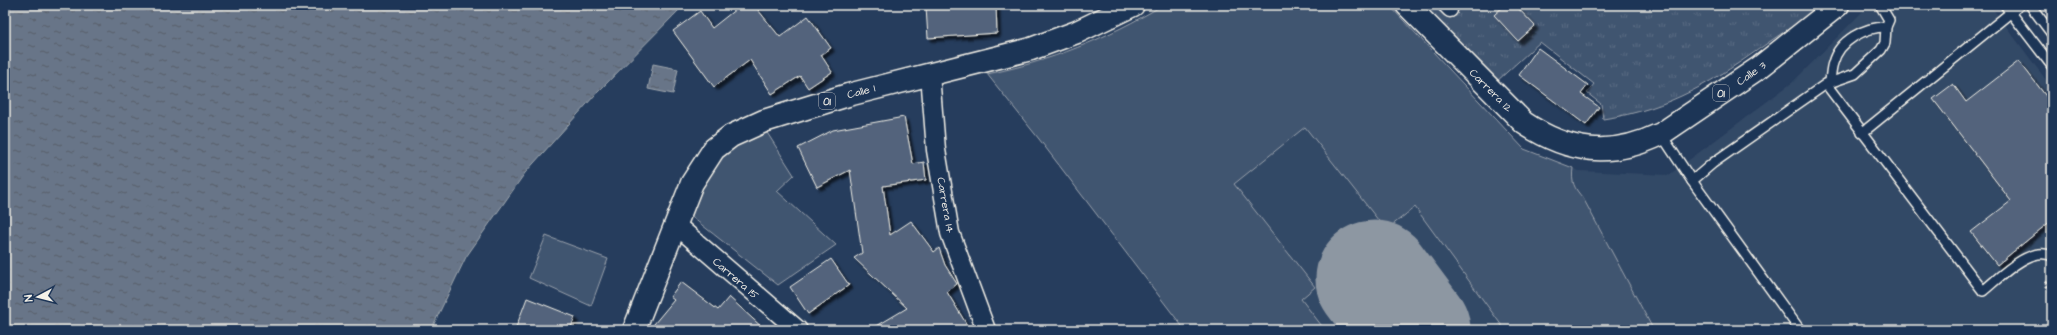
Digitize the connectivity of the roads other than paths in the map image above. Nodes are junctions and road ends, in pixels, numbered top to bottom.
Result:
1 (1133, 5) edge
2 (1407, 5) edge
3 (1838, 5) edge
4 (1880, 5) edge
5 (2020, 5) edge
6 (2030, 5) edge
7 (2008, 9) edge
8 (1886, 26) junction
9 (2052, 34) edge
10 (2052, 66) edge
11 (930, 74) junction
12 (1828, 83) junction
13 (1862, 132) junction
14 (1661, 134) junction
15 (1590, 149) joint
16 (1692, 181) junction
17 (676, 225) junction
18 (2052, 256) edge
19 (634, 330) edge
20 (798, 330) edge
21 (986, 330) edge
22 (1800, 330) edge

1 - 11 highway, Calle 1 / 01
2 - 15 highway, Carrera 12 / 01
3 - 14 highway, Calle 3 / 01
4 - 8 lane
5 - 7 lane
6 - 9 lane
7 - 10 lane
7 - 13 lane
8 - 12 lane
8 - 12 lane
11 - 17 highway, Calle 1 / 01
11 - 21 street, Carrera 14
12 - 13 lane
12 - 16 lane
13 - 18 lane
14 - 15 highway, Calle 3 / 01
14 - 16 lane
16 - 22 lane
17 - 19 highway, Calle 1 / 01
17 - 20 street, Carrera 15

